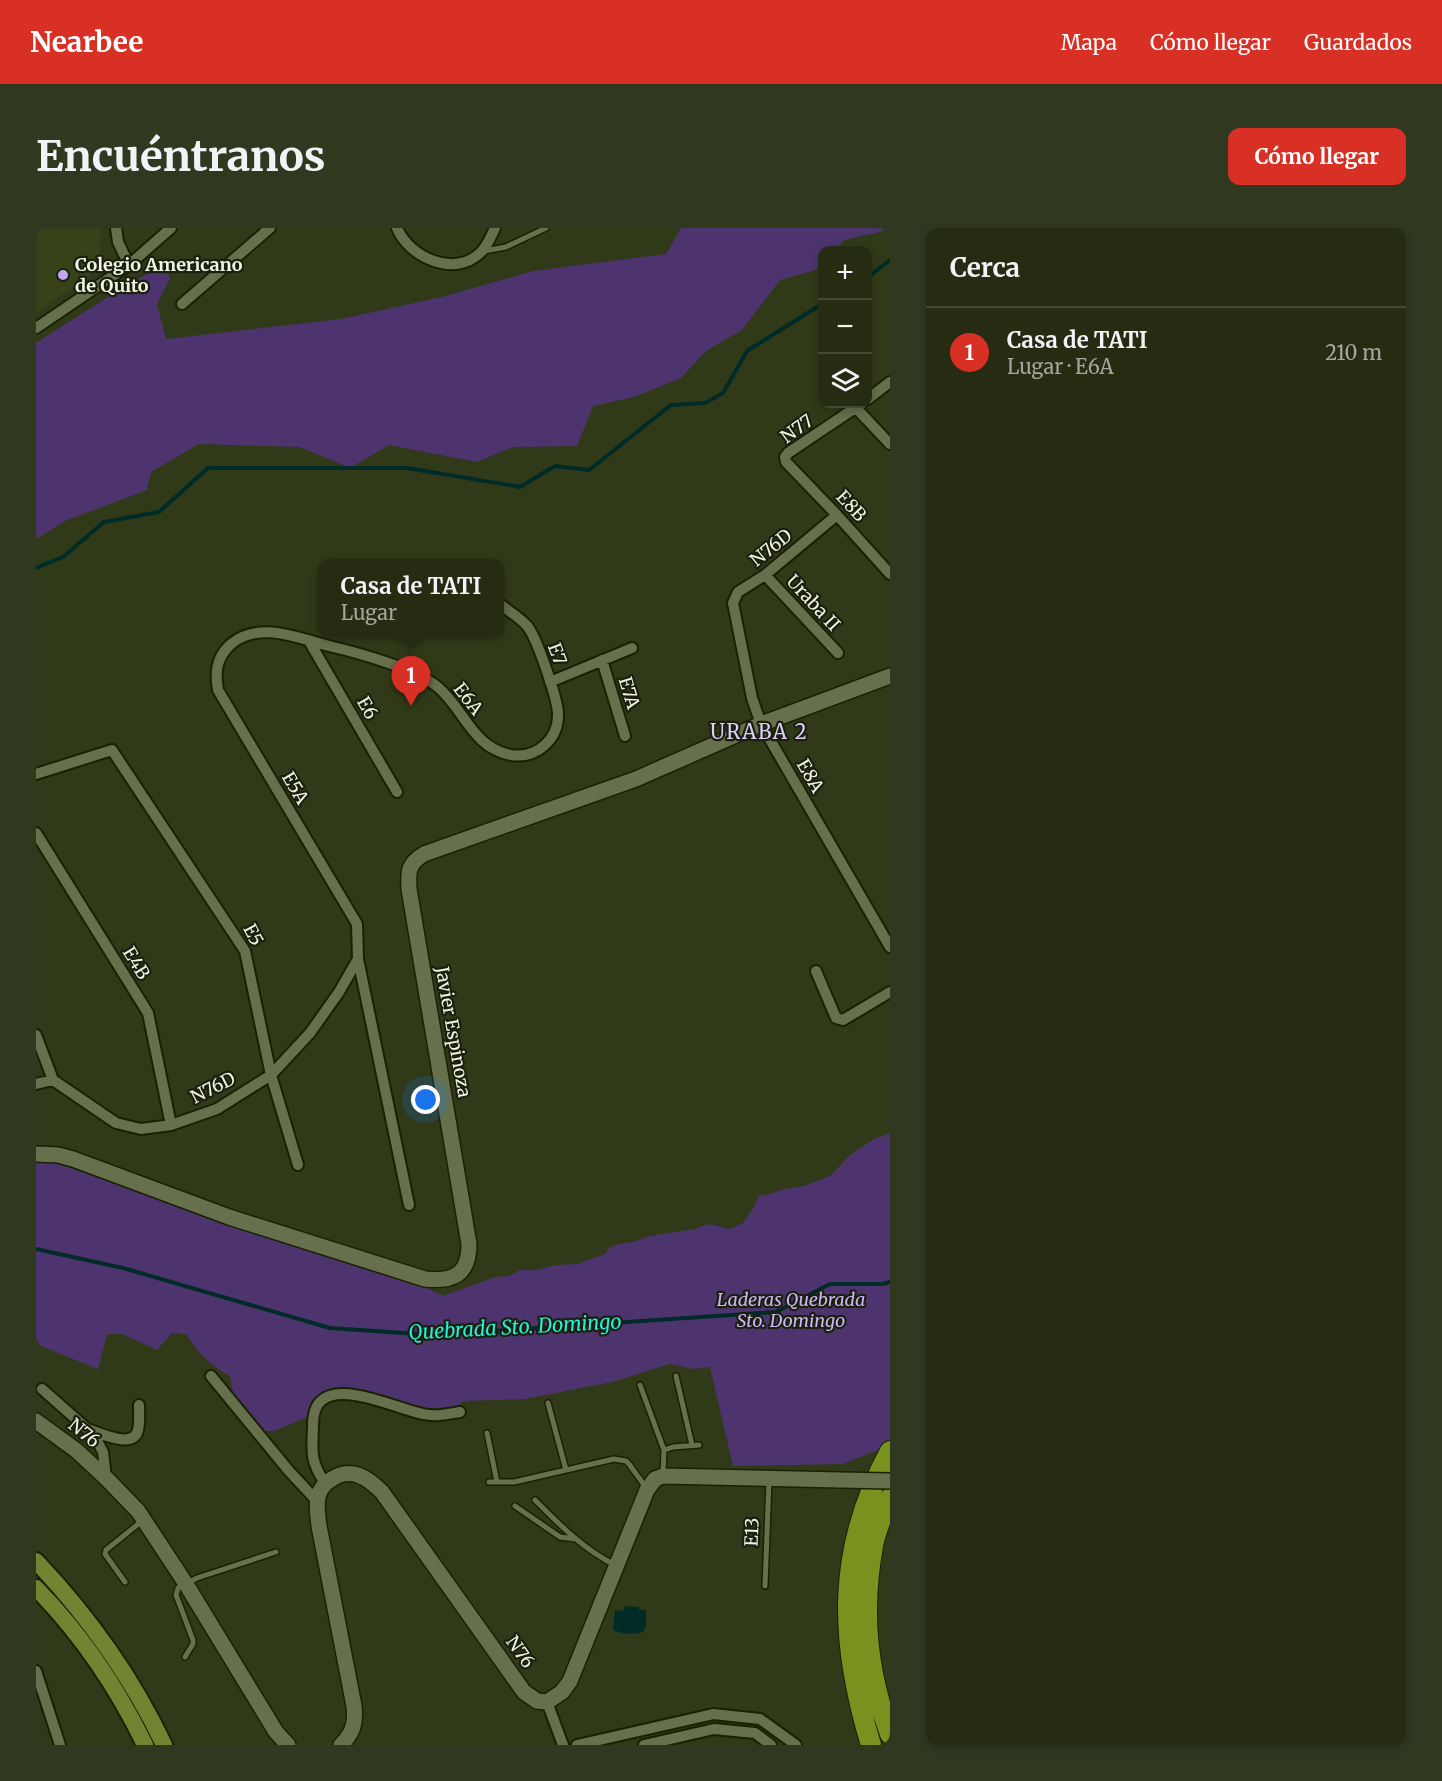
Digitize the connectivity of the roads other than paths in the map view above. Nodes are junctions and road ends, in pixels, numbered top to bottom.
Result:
1 (116, 228) edge
2 (171, 228) edge
3 (270, 228) edge
4 (397, 228) edge
5 (495, 228) edge
6 (546, 228) edge
7 (482, 252) junction
8 (129, 265) junction
9 (182, 304) dead end
10 (36, 328) edge
11 (890, 382) edge
12 (872, 395) edge
13 (856, 408) edge
14 (861, 408) edge
15 (890, 444) edge
16 (786, 462) joint
17 (837, 515) junction
18 (890, 574) edge
19 (765, 575) junction
20 (504, 607) edge
21 (734, 609) joint
22 (309, 641) junction
23 (632, 648) dead end
24 (837, 653) dead end
25 (602, 660) junction
26 (890, 676) edge
27 (550, 682) junction
28 (761, 724) junction
29 (554, 730) joint
30 (625, 736) dead end
31 (36, 774) edge
32 (397, 792) dead end
33 (36, 833) edge
34 (890, 947) edge
35 (358, 959) junction
36 (816, 971) dead end
37 (890, 992) edge
38 (36, 1035) edge
39 (271, 1075) junction
40 (53, 1080) junction
41 (36, 1084) edge
42 (171, 1125) junction
43 (36, 1154) edge
44 (298, 1165) dead end
45 (409, 1205) dead end
46 (211, 1376) dead end
47 (676, 1376) dead end
48 (640, 1385) dead end
49 (42, 1389) dead end
50 (548, 1403) dead end
51 (139, 1406) dead end
52 (460, 1412) dead end
53 (36, 1421) edge
54 (90, 1430) junction
55 (487, 1432) dead end
56 (692, 1445) junction
57 (699, 1445) dead end
58 (664, 1450) junction
59 (890, 1451) edge
60 (567, 1470) junction
61 (663, 1476) junction
62 (106, 1478) junction
63 (769, 1479) junction
64 (890, 1480) edge
65 (489, 1482) dead end
66 (498, 1482) junction
67 (325, 1483) junction
68 (647, 1490) junction
69 (890, 1498) edge
70 (536, 1500) dead end
71 (317, 1501) junction
72 (515, 1506) dead end
73 (143, 1520) junction
74 (576, 1539) junction
75 (276, 1552) dead end
76 (36, 1561) edge
77 (616, 1566) junction
78 (125, 1582) dead end
79 (186, 1584) junction
80 (765, 1586) dead end
81 (36, 1588) edge
82 (184, 1657) dead end
83 (36, 1671) edge
84 (547, 1702) junction
85 (890, 1734) edge
86 (60, 1745) edge
87 (145, 1745) edge
88 (164, 1745) edge
89 (288, 1745) edge
90 (341, 1745) edge
91 (563, 1745) edge
92 (577, 1745) edge
93 (644, 1745) edge
94 (771, 1745) edge
95 (796, 1745) edge
96 (871, 1745) edge

1 - 8 street
2 - 8 street
3 - 9 street
4 - 7 street
5 - 7 street
6 - 7 lane
8 - 10 street
11 - 12 street
13 - 16 street, N77
14 - 15 street
16 - 17 street, E8B
17 - 18 street, E8B
17 - 19 street, N76D
19 - 21 street, N76D
19 - 24 street, Uraba II
20 - 27 street, E7
21 - 28 street, E8A
22 - 29 street, E6A
22 - 32 street, E6
22 - 35 street, E5A
23 - 25 street
25 - 27 street
25 - 30 street, E7A
26 - 28 street, Javier Espinoza
27 - 29 street, E7
28 - 34 street, E8A
28 - 43 street, Javier Espinoza
31 - 39 street, E5
33 - 42 street, E4B
35 - 39 street, N76D
35 - 45 street, E5A
36 - 37 street
38 - 40 street
39 - 42 street, N76D
39 - 44 street, E5
40 - 41 street
40 - 42 street, N76D
46 - 71 street
47 - 56 lane
48 - 58 lane
49 - 54 street
50 - 60 lane
51 - 54 street
52 - 67 street
53 - 62 street, N76
54 - 62 street
55 - 66 lane
56 - 57 lane
56 - 58 lane
58 - 61 lane
59 - 96 highway
60 - 66 lane
60 - 68 lane
61 - 63 street
61 - 68 street
62 - 73 street, N76
63 - 64 street, bridge
63 - 80 lane, E13
65 - 66 lane
67 - 71 street
67 - 84 street, N76
68 - 77 street
69 - 85 highway
70 - 74 lane
71 - 90 street
72 - 74 lane
73 - 78 lane
73 - 79 street, N76
74 - 77 lane
75 - 79 lane
76 - 88 main road
77 - 84 street
79 - 82 lane
79 - 89 street, N76
81 - 87 main road
83 - 86 street
84 - 91 street
92 - 95 street
93 - 94 street

